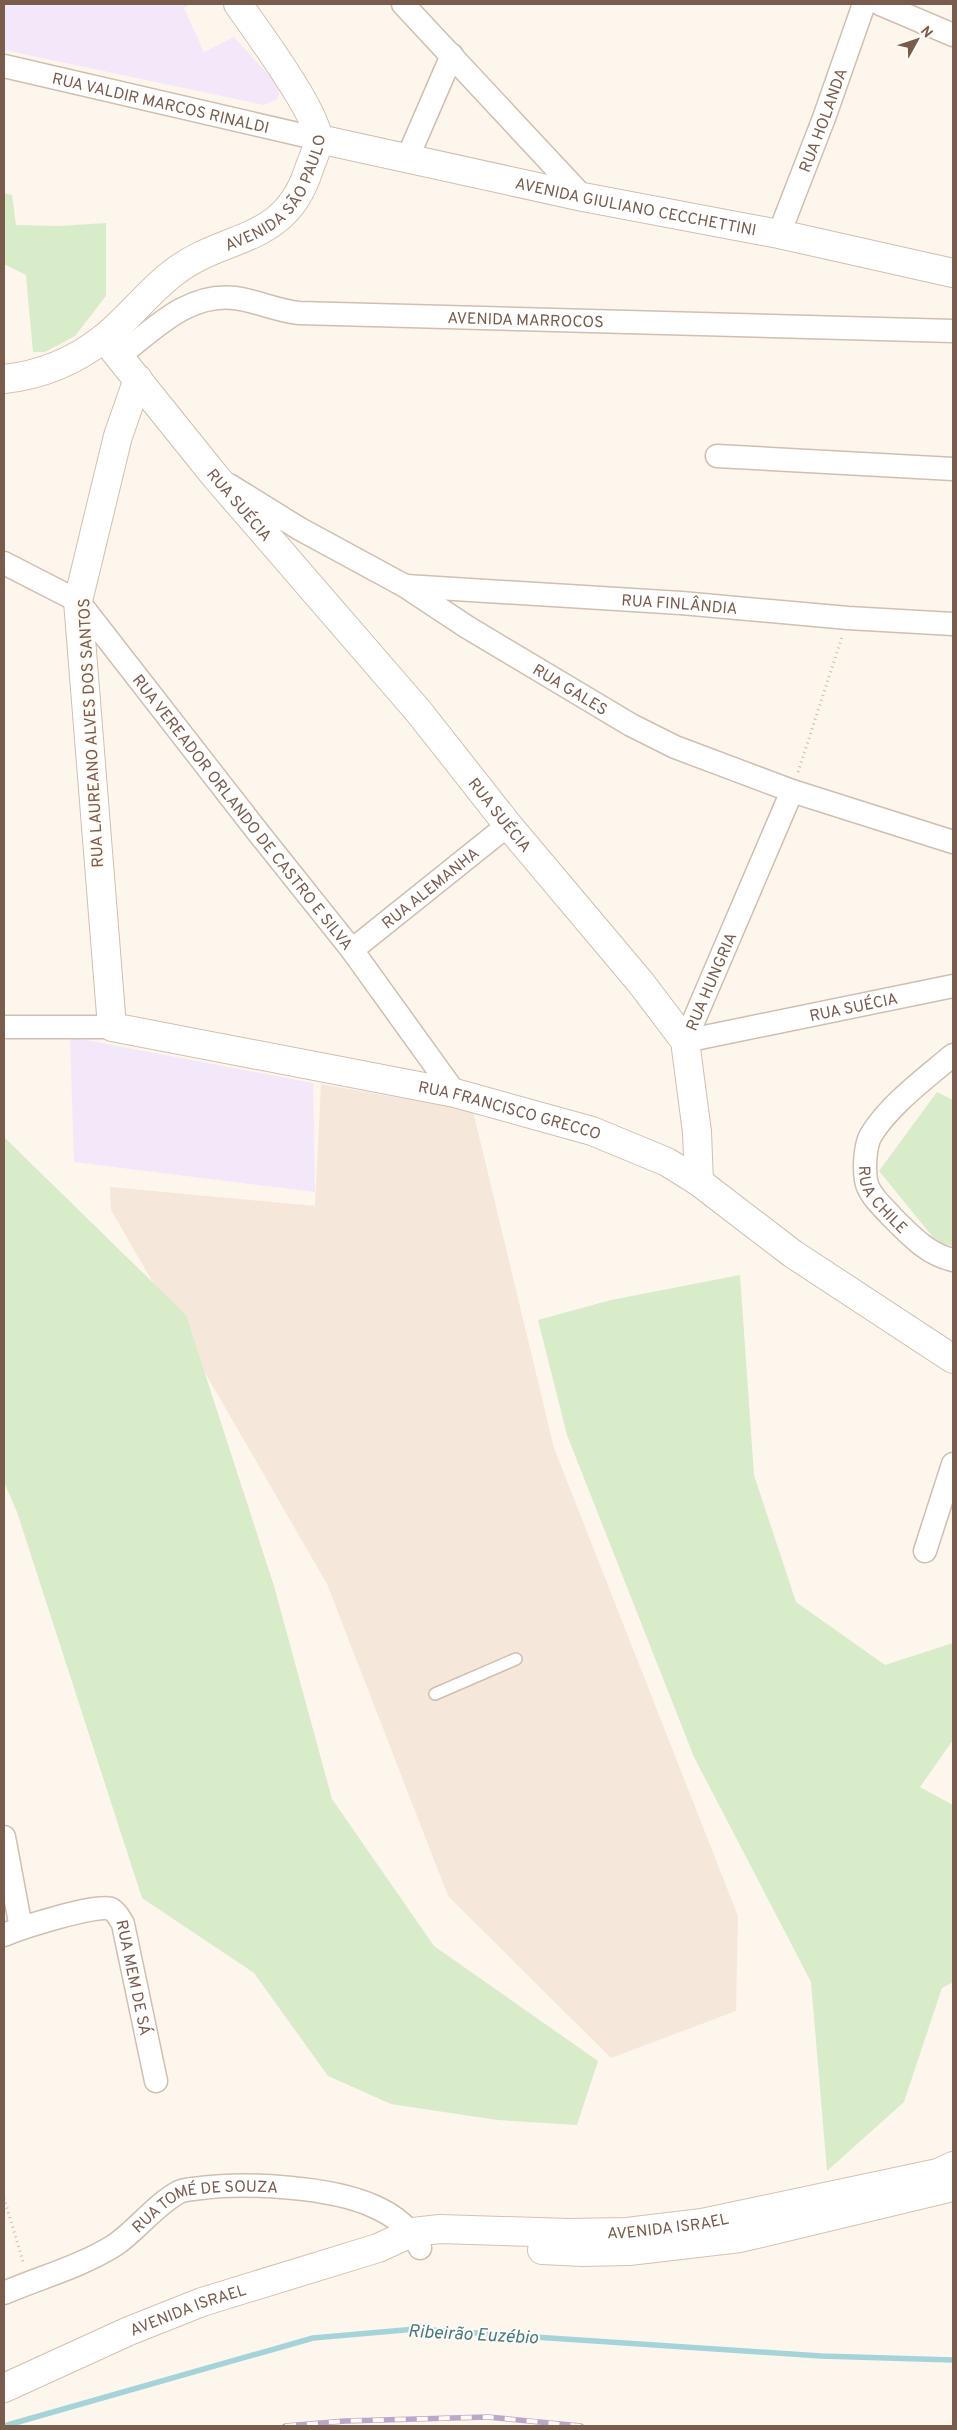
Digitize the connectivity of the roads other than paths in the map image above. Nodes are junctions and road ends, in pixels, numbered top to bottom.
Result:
1 (238, 4) edge
2 (403, 4) edge
3 (864, 4) edge
4 (880, 4) edge
5 (953, 35) edge
6 (452, 54) junction
7 (4, 66) edge
8 (319, 139) junction
9 (407, 159) junction
10 (583, 197) junction
11 (779, 234) junction
12 (953, 273) edge
13 (953, 331) edge
14 (111, 347) junction
15 (4, 379) edge
16 (138, 379) junction
17 (717, 456) dead end
18 (953, 469) edge
19 (215, 476) junction
20 (4, 563) edge
21 (405, 586) junction
22 (78, 601) junction
23 (953, 624) edge
24 (792, 791) junction
25 (508, 825) junction
26 (953, 842) edge
27 (352, 950) junction
28 (953, 986) edge
29 (4, 1027) edge
30 (112, 1027) junction
31 (685, 1041) junction
32 (953, 1055) edge
33 (455, 1092) junction
34 (699, 1182) junction
35 (953, 1260) edge
36 (953, 1358) edge
37 (953, 1464) edge
38 (925, 1551) dead end
39 (516, 1659) dead end
40 (436, 1694) dead end
41 (4, 1837) edge
42 (12, 1931) edge
43 (156, 2081) dead end
44 (953, 2166) edge
45 (953, 2188) edge
46 (416, 2240) junction
47 (4, 2293) edge
48 (4, 2388) edge

1 - 8 street, AVENIDA SÃO PAULO
2 - 6 street
3 - 11 street, RUA HOLANDA
4 - 5 street
6 - 9 street
6 - 10 street
7 - 8 street, RUA VALDIR MARCOS RINALDI
8 - 9 street, AVENIDA GIULIANO CECCHETTINI
8 - 14 street, AVENIDA SÃO PAULO
9 - 10 street, AVENIDA GIULIANO CECCHETTINI
10 - 11 street, AVENIDA GIULIANO CECCHETTINI
11 - 12 street, AVENIDA GIULIANO CECCHETTINI
13 - 14 street, AVENIDA MARROCOS
14 - 15 street, AVENIDA SÃO PAULO
14 - 16 street
16 - 19 street, RUA SUÉCIA
16 - 22 street, RUA LAUREANO ALVES DOS SANTOS
17 - 18 street
19 - 21 street, RUA GALES
19 - 25 street, RUA SUÉCIA
20 - 22 street, RUA VEREADOR ORLANDO DE CASTRO E SILVA
21 - 23 street, RUA FINLÂNDIA
21 - 24 street, RUA GALES
22 - 27 street, RUA VEREADOR ORLANDO DE CASTRO E SILVA
22 - 30 street, RUA LAUREANO ALVES DOS SANTOS
24 - 26 street, RUA GALES
24 - 31 street, RUA HUNGRIA
25 - 27 street, RUA ALEMANHA
25 - 31 street, RUA SUÉCIA
27 - 33 street, RUA VEREADOR ORLANDO DE CASTRO E SILVA
28 - 31 street, RUA SUÉCIA
29 - 30 street, RUA FRANCISCO GRECCO
30 - 33 street, RUA FRANCISCO GRECCO
31 - 34 street, RUA HUNGRIA
32 - 35 street, RUA CHILE
33 - 34 street, RUA FRANCISCO GRECCO
34 - 36 street, RUA FRANCISCO GRECCO
37 - 38 street
39 - 40 lane
41 - 42 street
42 - 43 street, RUA MEM DE SÁ
44 - 46 street, AVENIDA ISRAEL
45 - 46 street, AVENIDA ISRAEL
46 - 47 street, RUA TOMÉ DE SOUZA
46 - 48 street, AVENIDA ISRAEL

